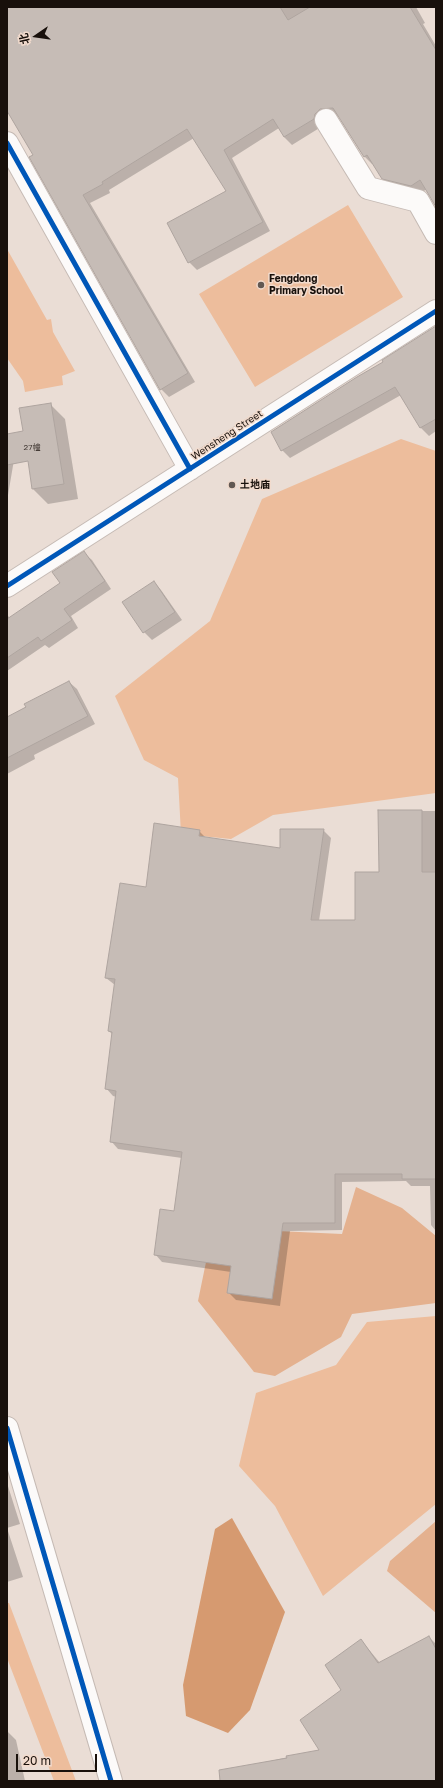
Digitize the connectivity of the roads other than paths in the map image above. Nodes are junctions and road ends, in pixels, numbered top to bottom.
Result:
1 (326, 120) dead end
2 (7, 143) edge
3 (436, 233) edge
4 (436, 311) edge
5 (190, 469) junction
6 (7, 586) edge
7 (7, 1428) edge
8 (111, 1781) edge

1 - 3 street
2 - 5 street
4 - 5 street, Wensheng Street
5 - 6 street, Wensheng Street
7 - 8 street

